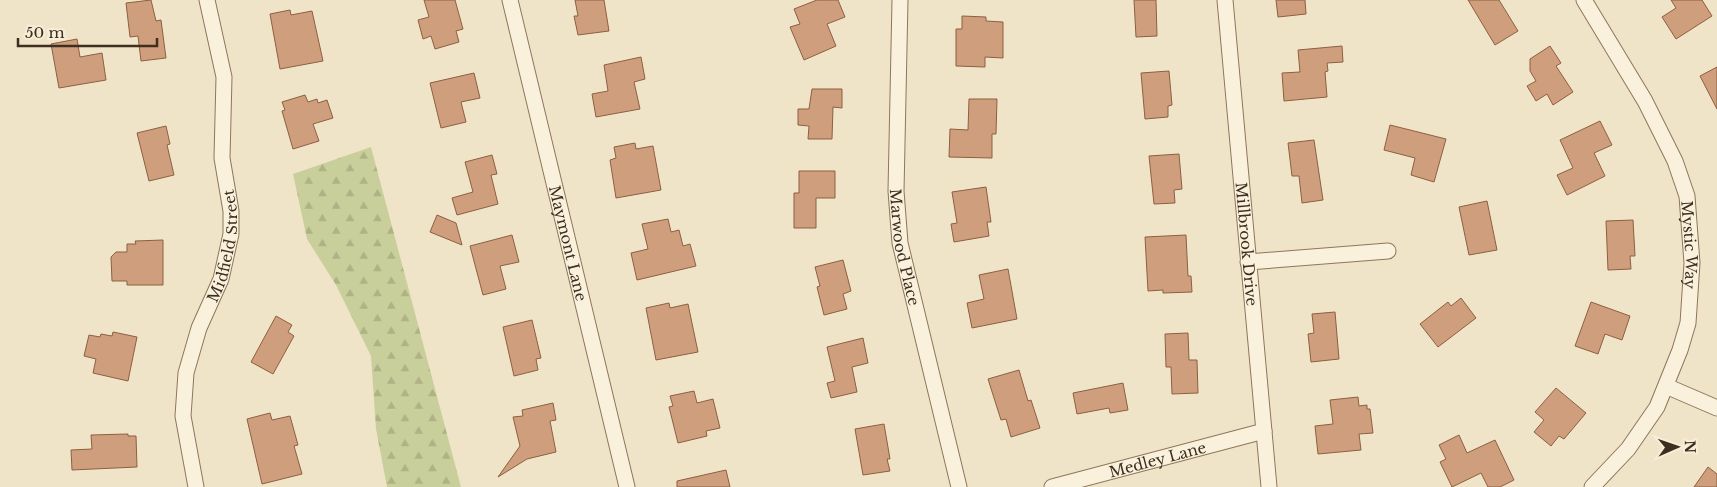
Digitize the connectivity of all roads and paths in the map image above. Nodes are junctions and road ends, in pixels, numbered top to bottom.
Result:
1 (207, 0) edge
2 (510, 0) edge
3 (900, 0) edge
4 (1224, 0) edge
5 (1584, 0) edge
6 (1388, 251) dead end
7 (1248, 262) junction
8 (1666, 386) junction
9 (1717, 408) edge
10 (1264, 431) junction
11 (196, 487) edge
12 (626, 487) edge
13 (959, 487) edge
14 (1052, 487) edge
15 (1269, 487) edge
16 (1592, 487) edge

1 - 11 street, Midfield Street
2 - 12 street, Maymont Lane
3 - 13 street, Marwood Place
4 - 7 street, Millbrook Drive
5 - 8 street, Mystic Way
6 - 7 street
7 - 10 street, Millbrook Drive
8 - 9 street
8 - 16 street, Mystic Way
10 - 14 street, Medley Lane
10 - 15 street, Millbrook Drive

